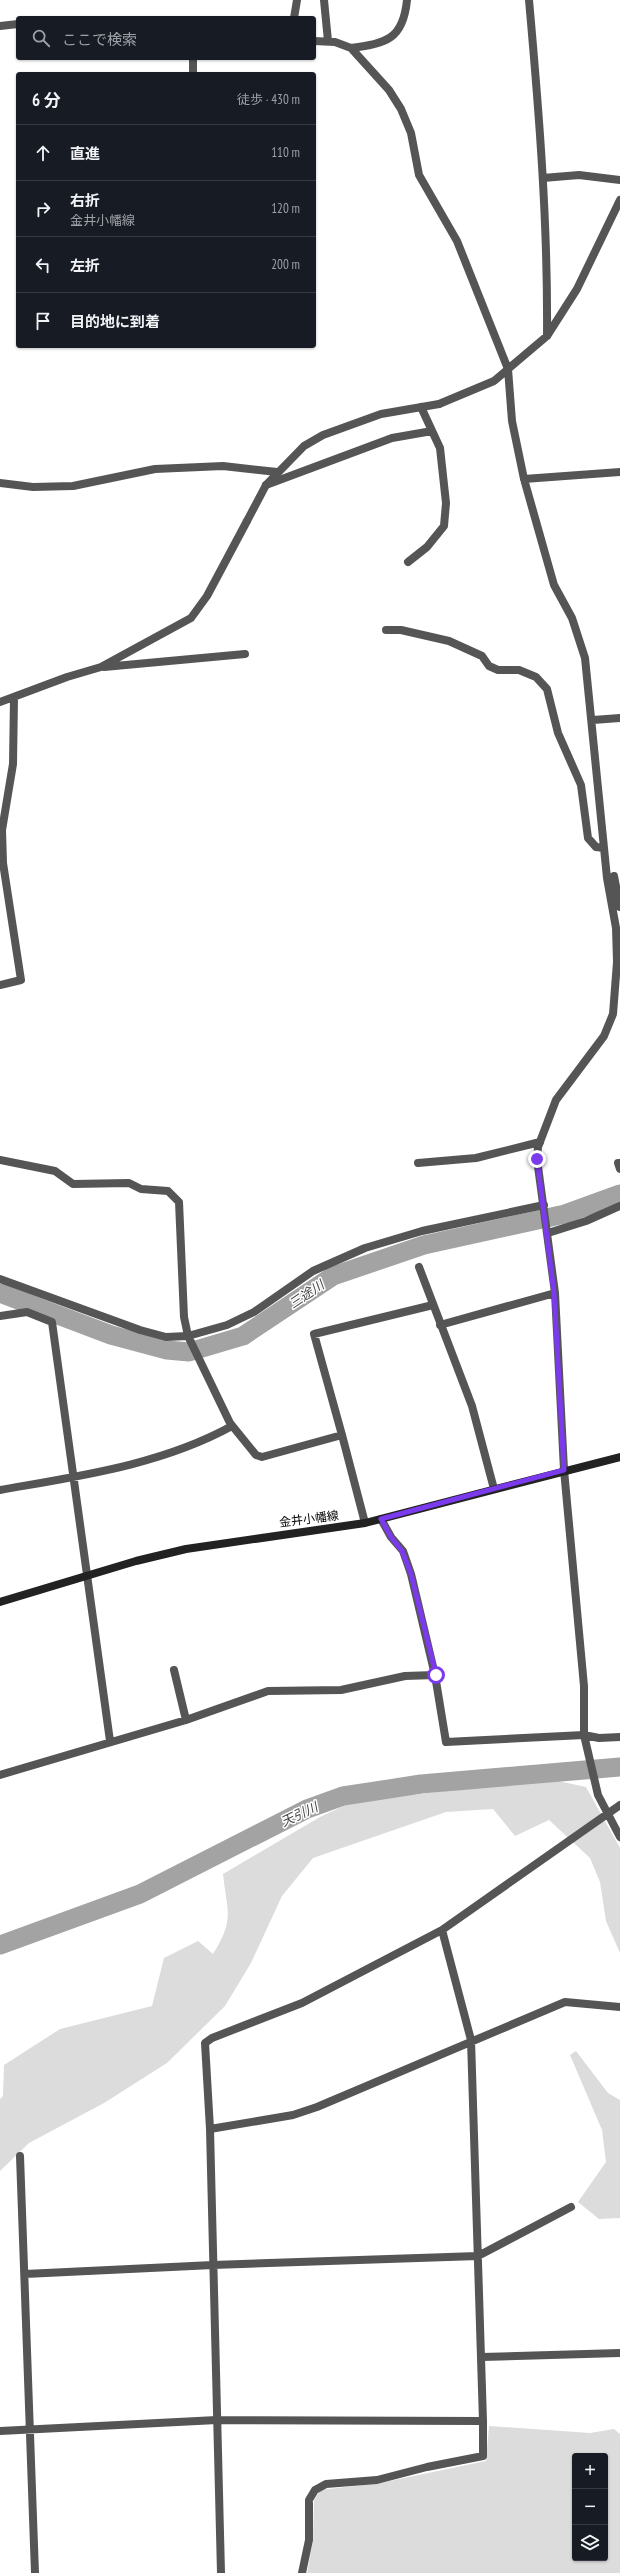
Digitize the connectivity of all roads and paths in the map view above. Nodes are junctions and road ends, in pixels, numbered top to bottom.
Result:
1 (297, 0) edge
2 (324, 0) edge
3 (407, 0) edge
4 (529, 0) edge
5 (294, 16) edge
6 (16, 24) edge
7 (0, 26) edge
8 (316, 41) edge
9 (328, 42) junction
10 (351, 48) junction
11 (193, 60) edge
12 (192, 72) edge
13 (543, 178) junction
14 (620, 180) edge
15 (620, 200) edge
16 (617, 214) edge
17 (547, 336) junction
18 (508, 369) junction
19 (421, 407) junction
20 (432, 431) junction
21 (277, 472) junction
22 (620, 472) edge
23 (524, 479) junction
24 (0, 483) edge
25 (266, 485) junction
26 (408, 562) dead end
27 (386, 630) dead end
28 (245, 654) dead end
29 (101, 667) junction
30 (14, 698) junction
31 (0, 702) edge
32 (620, 718) edge
33 (593, 720) junction
34 (604, 848) junction
35 (614, 876) dead end
36 (620, 907) edge
37 (0, 985) edge
38 (540, 1142) junction
39 (0, 1160) edge
40 (418, 1163) dead end
41 (620, 1163) edge
42 (620, 1169) edge
43 (544, 1206) junction
44 (620, 1206) edge
45 (548, 1232) junction
46 (419, 1268) dead end
47 (0, 1279) edge
48 (554, 1293) junction
49 (433, 1305) junction
50 (0, 1316) edge
51 (440, 1324) junction
52 (188, 1336) junction
53 (232, 1426) junction
54 (342, 1435) junction
55 (620, 1456) edge
56 (564, 1470) junction
57 (73, 1477) junction
58 (494, 1489) junction
59 (0, 1490) edge
60 (381, 1519) junction
61 (365, 1523) junction
62 (87, 1575) junction
63 (0, 1602) edge
64 (174, 1670) dead end
65 (436, 1675) junction
66 (186, 1720) junction
67 (584, 1735) junction
68 (620, 1737) edge
69 (110, 1741) junction
70 (0, 1775) edge
71 (620, 1805) edge
72 (607, 1813) junction
73 (620, 1837) edge
74 (442, 1930) junction
75 (620, 2007) edge
76 (471, 2040) junction
77 (210, 2129) junction
78 (20, 2156) dead end
79 (571, 2207) dead end
80 (478, 2256) junction
81 (213, 2265) junction
82 (25, 2274) junction
83 (620, 2353) edge
84 (482, 2357) junction
85 (217, 2420) junction
86 (484, 2421) junction
87 (30, 2429) junction
88 (0, 2431) edge
89 (35, 2573) edge
90 (221, 2573) edge
91 (302, 2573) edge

1 - 5 street
2 - 9 street
3 - 10 street
4 - 13 street
6 - 7 street
8 - 9 street
9 - 10 street
10 - 18 street
11 - 12 street
13 - 14 street
13 - 17 street
15 - 16 street
16 - 17 street
17 - 18 street
18 - 19 street
18 - 23 street
19 - 20 street
19 - 21 street
20 - 25 street
20 - 26 street
21 - 24 street
21 - 25 street
22 - 23 street
23 - 33 street
25 - 29 street
27 - 34 street
28 - 29 street
29 - 30 street
30 - 31 street
30 - 37 street
32 - 33 street
33 - 34 street
34 - 38 street
35 - 36 street
38 - 40 street
38 - 43 street
39 - 52 street
41 - 42 street
43 - 45 street
43 - 52 street
44 - 45 street
45 - 48 street
46 - 49 street
47 - 52 street
48 - 51 street
48 - 56 street
49 - 51 street
49 - 54 street
50 - 57 street
51 - 58 street
52 - 53 street
53 - 54 street
53 - 57 street
54 - 61 street
55 - 56 main road, 金井小幡線
56 - 58 main road, 金井小幡線
56 - 67 street
57 - 59 street
57 - 62 street
58 - 60 main road, 金井小幡線
60 - 61 main road, 金井小幡線
60 - 65 street
61 - 62 main road, 金井小幡線
62 - 63 main road, 金井小幡線
62 - 69 street
64 - 66 street
65 - 66 street
65 - 67 street
66 - 69 street
67 - 68 street
67 - 72 street
69 - 70 street
71 - 72 street
72 - 73 street
72 - 74 street
74 - 76 street
74 - 77 street
75 - 76 street
76 - 77 street
76 - 80 street
77 - 81 street
78 - 82 street
79 - 80 street
80 - 81 street
80 - 84 street
81 - 82 street
81 - 85 street
82 - 87 street
83 - 84 street
84 - 86 street
85 - 86 street
85 - 87 street
85 - 90 street
86 - 91 street
87 - 88 street
87 - 89 street

